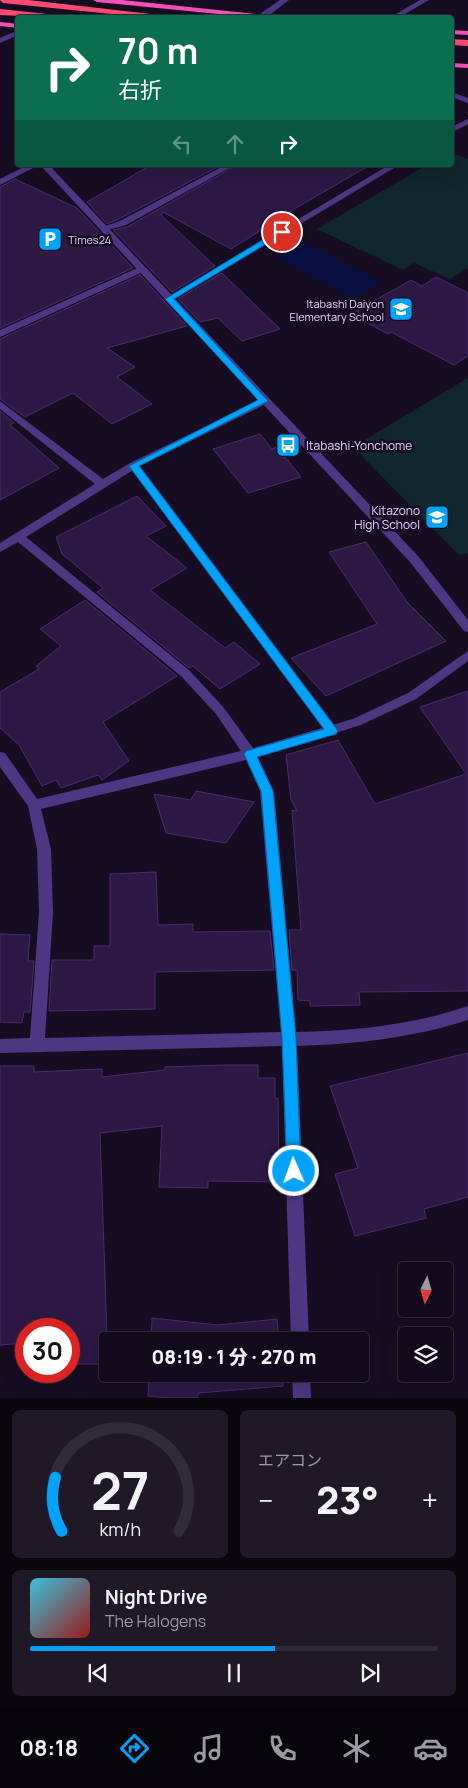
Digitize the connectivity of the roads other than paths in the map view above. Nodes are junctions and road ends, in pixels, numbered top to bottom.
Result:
1 (97, 0) edge
2 (285, 0) edge
3 (425, 0) edge
4 (2, 1) edge
5 (0, 7) edge
6 (0, 12) edge
7 (28, 15) edge
8 (80, 15) edge
9 (132, 15) edge
10 (150, 15) edge
11 (252, 15) edge
12 (263, 15) edge
13 (398, 15) edge
14 (0, 24) edge
15 (15, 26) edge
16 (454, 32) edge
17 (468, 33) edge
18 (15, 34) edge
19 (0, 41) edge
20 (454, 42) edge
21 (468, 44) edge
22 (454, 50) edge
23 (468, 51) edge
24 (454, 65) edge
25 (468, 66) edge
26 (454, 95) edge
27 (468, 101) edge
28 (468, 121) edge
29 (454, 129) edge
30 (31, 167) edge
31 (46, 167) edge
32 (227, 167) edge
33 (391, 167) edge
34 (0, 182) edge
35 (104, 228) junction
36 (142, 269) junction
37 (169, 299) junction
38 (0, 334) edge
39 (264, 401) junction
40 (0, 404) edge
41 (134, 466) junction
42 (103, 485) junction
43 (19, 537) junction
44 (0, 548) edge
45 (468, 628) edge
46 (468, 655) edge
47 (332, 731) junction
48 (250, 754) junction
49 (0, 757) edge
50 (34, 805) junction
51 (468, 1013) edge
52 (289, 1038) junction
53 (37, 1045) junction
54 (0, 1046) edge
55 (300, 1332) edge
56 (301, 1382) edge
57 (302, 1398) edge

1 - 11 highway
2 - 12 street
3 - 13 street
4 - 9 highway
4 - 10 highway
5 - 8 highway
6 - 7 highway
14 - 15 highway
16 - 17 highway
18 - 19 street
20 - 21 highway
22 - 23 highway
24 - 25 highway
26 - 27 street
28 - 29 street
30 - 34 street
31 - 35 street
32 - 35 street
33 - 37 street
35 - 36 street
36 - 37 street
36 - 38 street
37 - 39 street
39 - 41 street
39 - 45 street
40 - 42 street
41 - 42 street
41 - 47 street
42 - 43 street
43 - 44 street
43 - 48 street
46 - 47 street
47 - 48 street
48 - 50 street
48 - 52 street
49 - 50 street
50 - 53 street
51 - 52 street
52 - 53 street
52 - 55 street
53 - 54 street
56 - 57 street

